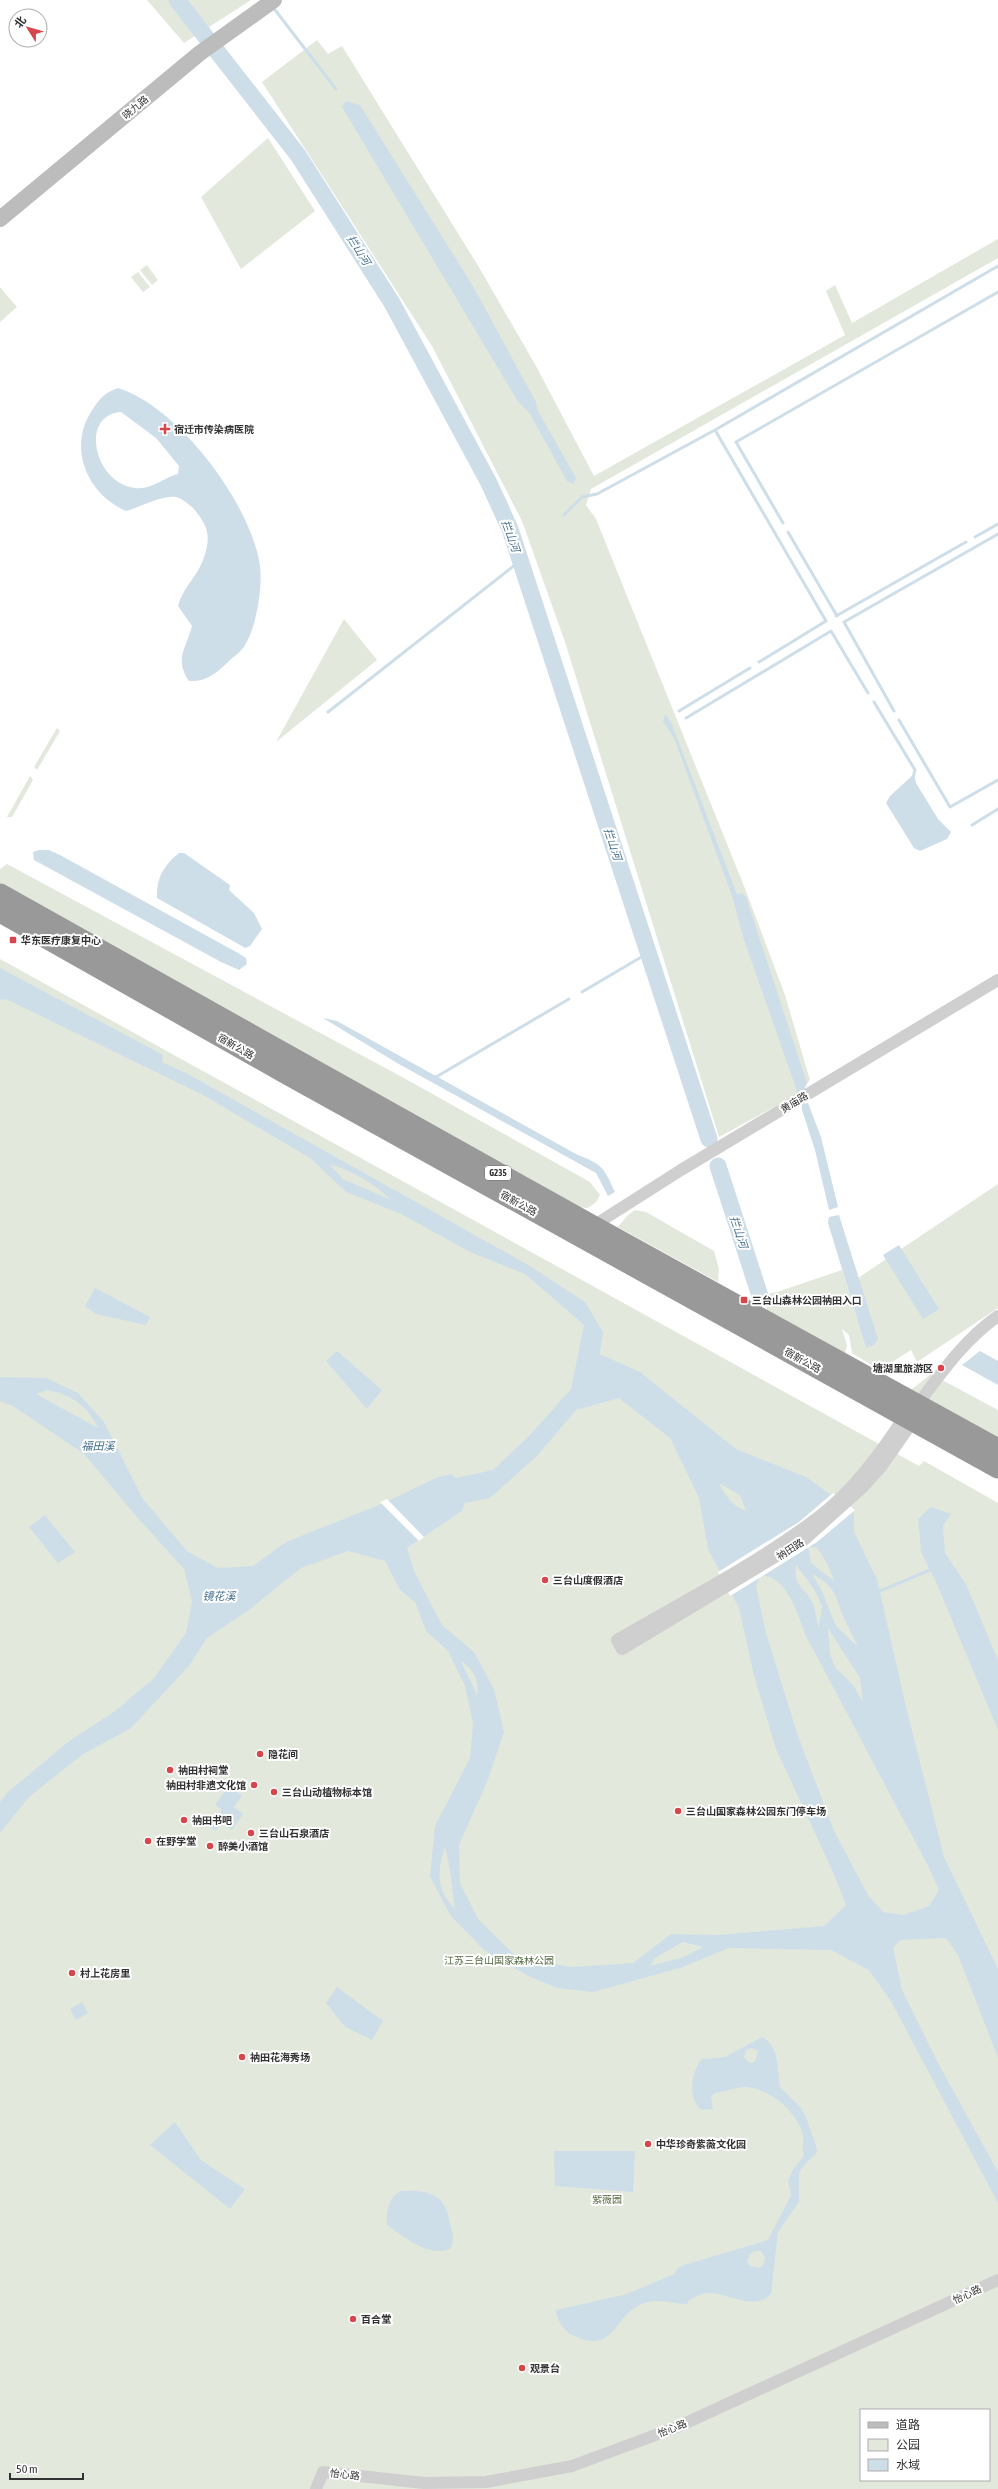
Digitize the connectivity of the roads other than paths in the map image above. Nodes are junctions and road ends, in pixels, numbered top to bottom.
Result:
1 (271, 2) edge
2 (0, 219) edge
3 (0, 894) edge
4 (0, 912) edge
5 (998, 980) edge
6 (592, 1226) junction
7 (998, 1316) edge
8 (915, 1410) junction
9 (998, 1449) edge
10 (998, 1468) edge
11 (619, 1644) dead end
12 (998, 2280) edge
13 (316, 2489) edge

1 - 2 street, 晓九路
3 - 6 highway, 宿新公路 / G235
4 - 8 highway, 宿新公路
5 - 6 street, 黄庙路
6 - 8 highway, 宿新公路 / G235
7 - 8 street, 衲田路
8 - 9 highway, 宿新公路 / G235
8 - 10 highway, 宿新公路
8 - 11 street, 衲田路
12 - 13 street, 怡心路

